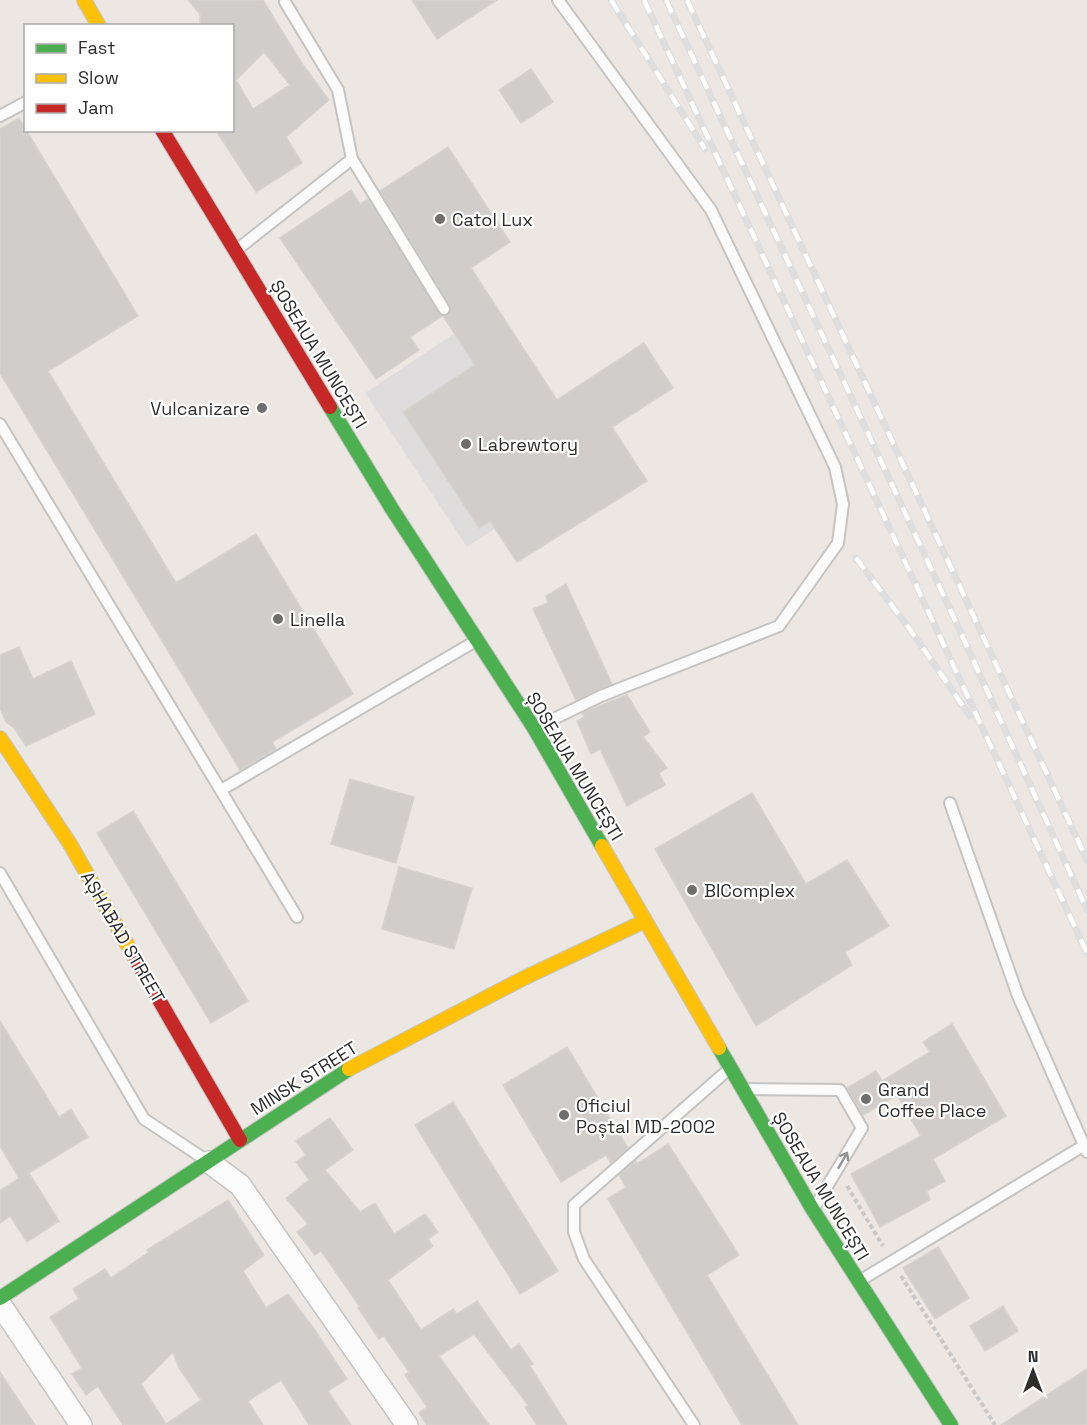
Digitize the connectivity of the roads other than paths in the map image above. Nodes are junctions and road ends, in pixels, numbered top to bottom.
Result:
1 (84, 0) edge
2 (558, 0) edge
3 (285, 2) dead end
4 (98, 24) edge
5 (24, 103) edge
6 (0, 116) edge
7 (163, 132) edge
8 (352, 159) junction
9 (236, 251) junction
10 (444, 309) dead end
11 (0, 424) edge
12 (477, 640) junction
13 (534, 728) junction
14 (0, 738) edge
15 (221, 790) junction
16 (951, 803) dead end
17 (0, 873) edge
18 (297, 917) dead end
19 (645, 921) junction
20 (729, 1068) junction
21 (741, 1089) junction
22 (240, 1140) junction
23 (1085, 1149) edge
24 (209, 1162) junction
25 (813, 1210) junction
26 (858, 1282) junction
27 (0, 1298) edge
28 (0, 1304) edge
29 (81, 1425) edge
30 (407, 1425) edge
31 (694, 1425) edge
32 (951, 1425) edge

1 - 4 main road
2 - 13 lane
3 - 8 lane
5 - 6 lane
7 - 9 main road, ȘOSEAUA MUNCEȘTI
8 - 9 lane
8 - 10 lane
9 - 12 main road, ȘOSEAUA MUNCEȘTI
11 - 15 lane
12 - 13 main road, ȘOSEAUA MUNCEȘTI
12 - 15 lane
13 - 19 main road, ȘOSEAUA MUNCEȘTI
14 - 22 main road, AȘHABAD STREET
15 - 18 lane
16 - 23 lane
17 - 24 lane
19 - 20 main road, ȘOSEAUA MUNCEȘTI
19 - 22 main road, MINSK STREET
20 - 21 main road, ȘOSEAUA MUNCEȘTI
20 - 31 lane
21 - 25 main road, ȘOSEAUA MUNCEȘTI
25 -> 21 lane
22 - 24 main road, MINSK STREET
23 - 26 lane
24 - 27 main road, MINSK STREET
24 - 30 street
25 - 26 main road, ȘOSEAUA MUNCEȘTI
26 - 32 main road, ȘOSEAUA MUNCEȘTI
28 - 29 street

